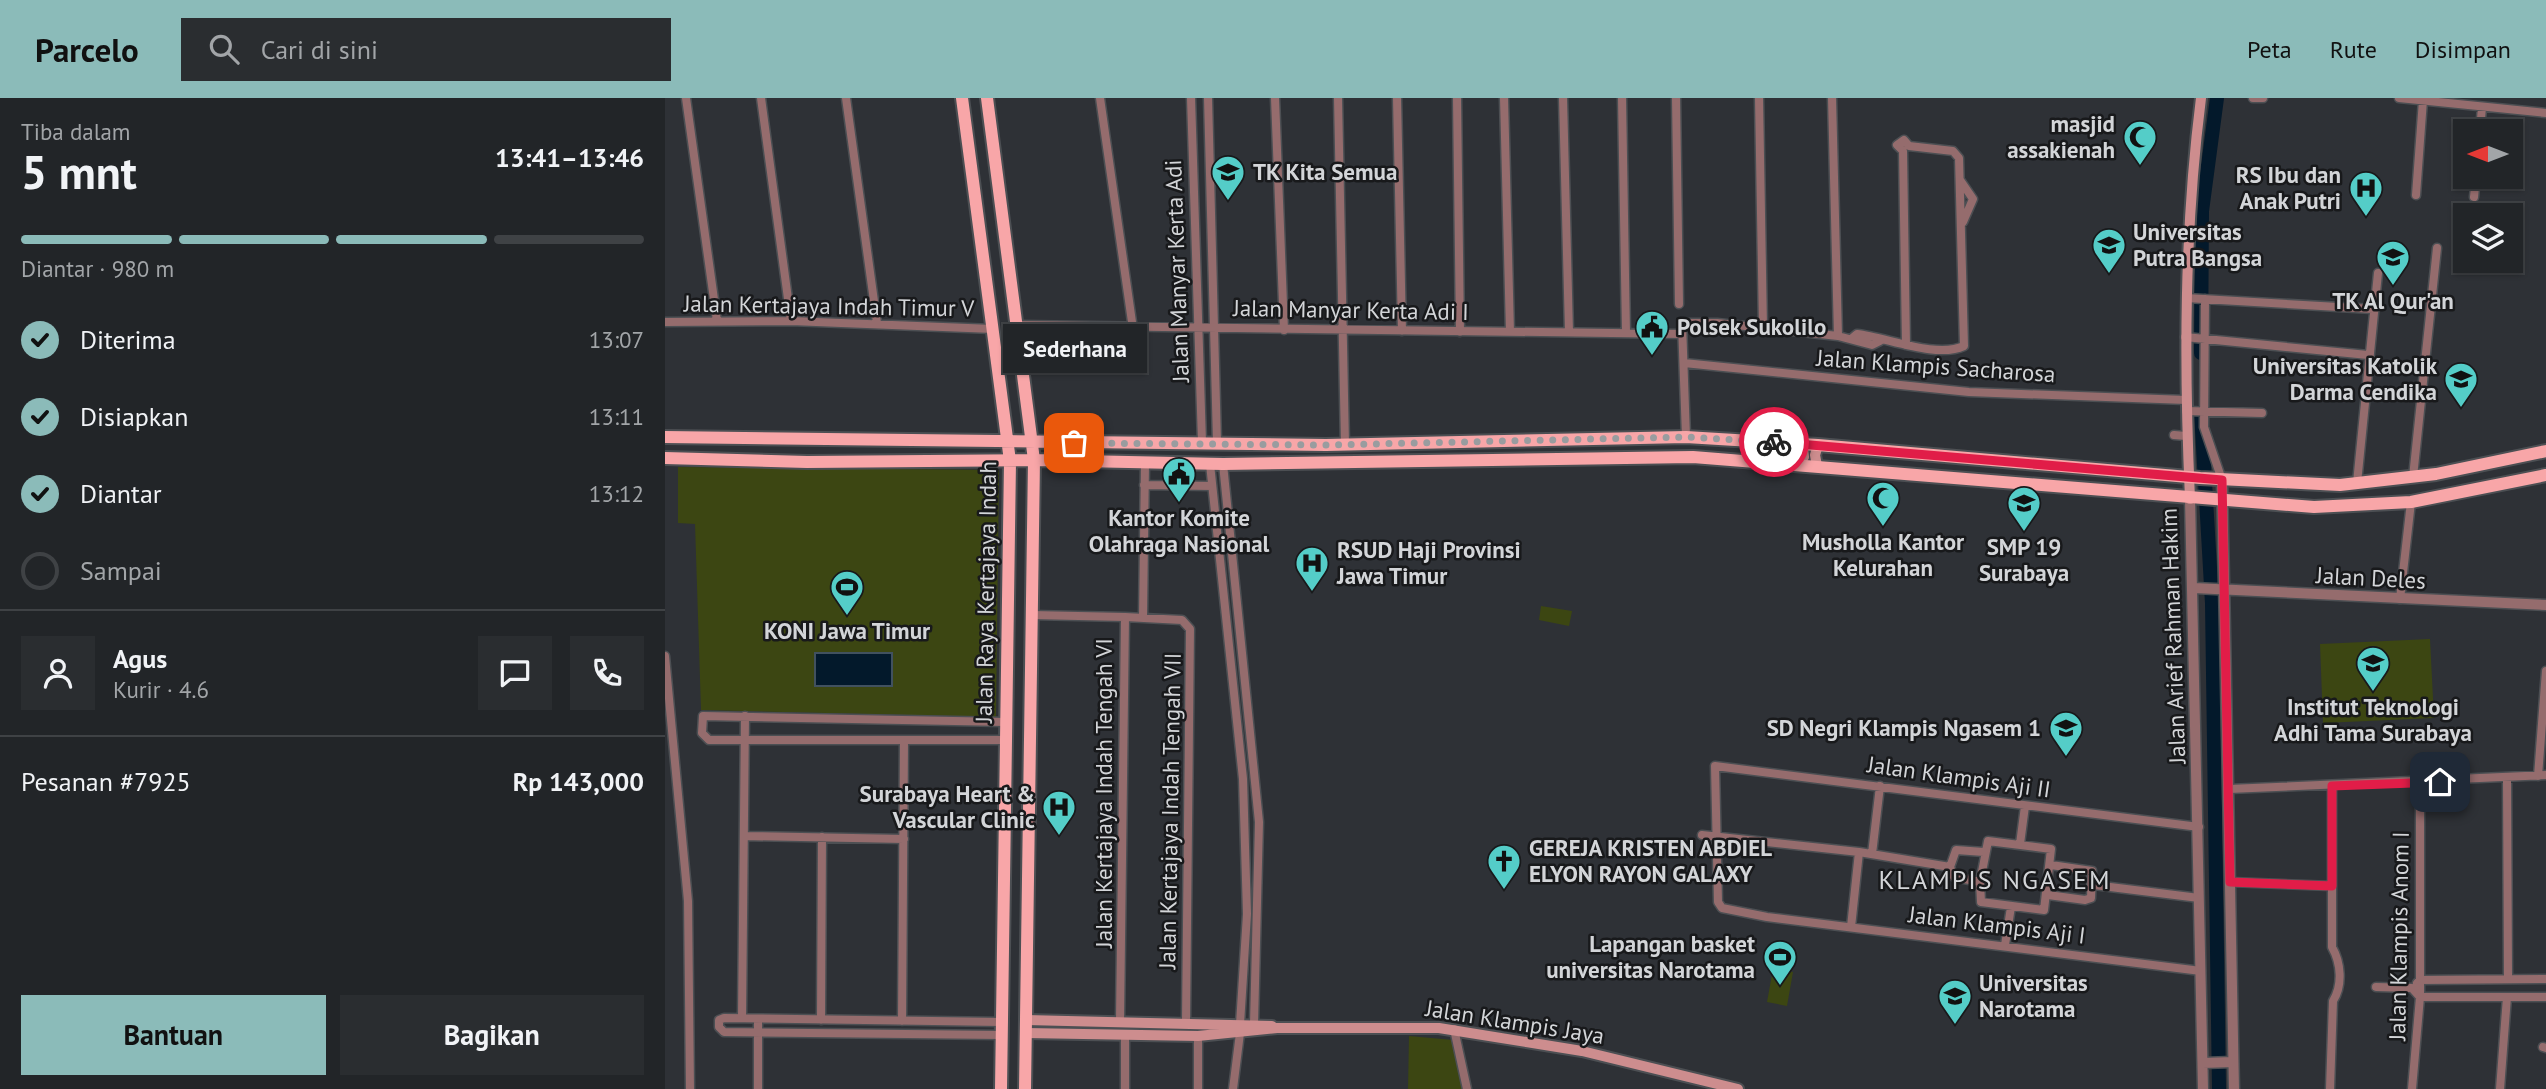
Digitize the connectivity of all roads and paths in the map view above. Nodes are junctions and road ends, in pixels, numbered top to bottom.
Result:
1 (686, 98) edge
2 (761, 98) edge
3 (846, 98) edge
4 (962, 98) edge
5 (987, 98) edge
6 (1100, 98) edge
7 (1191, 98) edge
8 (1207, 98) edge
9 (1275, 98) edge
10 (1338, 98) edge
11 (1397, 98) edge
12 (1457, 98) edge
13 (1504, 98) edge
14 (1563, 98) edge
15 (1622, 98) edge
16 (1676, 98) edge
17 (1759, 98) edge
18 (1832, 98) edge
19 (2201, 98) edge
20 (2253, 98) edge
21 (2263, 98) edge
22 (2399, 98) edge
23 (2423, 100) junction
24 (2482, 107) junction
25 (2546, 113) edge
26 (2481, 119) edge
27 (2475, 189) edge
28 (2416, 195) dead end
29 (2474, 197) dead end
30 (2438, 248) dead end
31 (2378, 273) dead end
32 (2197, 298) junction
33 (1679, 304) dead end
34 (2374, 309) junction
35 (717, 321) junction
36 (791, 321) junction
37 (665, 322) edge
38 (877, 323) junction
39 (1019, 325) junction
40 (1211, 327) junction
41 (1198, 328) junction
42 (1763, 328) junction
43 (993, 329) junction
44 (1133, 329) junction
45 (1284, 330) junction
46 (1342, 330) junction
47 (1402, 331) junction
48 (1460, 332) junction
49 (1510, 332) junction
50 (1569, 332) junction
51 (1626, 333) junction
52 (1682, 334) junction
53 (1838, 337) junction
54 (2197, 337) junction
55 (1906, 345) junction
56 (2368, 355) junction
57 (1683, 363) junction
58 (2188, 407) junction
59 (2202, 410) junction
60 (2262, 413) dead end
61 (2174, 435) dead end
62 (2186, 436) junction
63 (665, 437) edge
64 (1686, 437) junction
65 (757, 438) junction
66 (1210, 442) junction
67 (1008, 443) junction
68 (1034, 443) junction
69 (1798, 444) junction
70 (1339, 445) junction
71 (1818, 445) junction
72 (2546, 451) edge
73 (665, 458) edge
74 (732, 459) junction
75 (1034, 460) junction
76 (1010, 461) junction
77 (807, 462) junction
78 (1145, 463) junction
79 (1339, 463) junction
80 (1216, 464) junction
81 (1797, 465) junction
82 (1817, 466) junction
83 (2546, 475) edge
84 (2413, 477) junction
85 (2194, 478) junction
86 (2220, 480) junction
87 (2357, 483) junction
88 (1144, 485) junction
89 (1212, 486) junction
90 (2195, 499) junction
91 (2220, 501) junction
92 (2411, 502) junction
93 (2198, 588) junction
94 (2221, 588) junction
95 (2400, 599) junction
96 (2546, 605) edge
97 (1032, 615) junction
98 (1125, 617) junction
99 (1143, 618) junction
100 (1234, 630) junction
101 (665, 656) edge
102 (1237, 658) junction
103 (2546, 671) edge
104 (745, 716) junction
105 (1031, 716) junction
106 (1005, 719) junction
107 (744, 738) junction
108 (904, 741) junction
109 (1005, 743) junction
110 (1031, 747) junction
111 (1715, 766) joint
112 (2542, 775) edge
113 (1249, 778) junction
114 (2507, 778) junction
115 (2420, 783) junction
116 (1880, 786) junction
117 (2332, 786) junction
118 (2229, 789) junction
119 (2025, 806) junction
120 (2199, 827) junction
121 (1702, 835) dead end
122 (744, 836) junction
123 (1715, 836) junction
124 (822, 837) junction
125 (904, 839) junction
126 (2020, 844) junction
127 (1859, 852) junction
128 (1984, 852) junction
129 (1872, 854) junction
130 (2051, 865) junction
131 (1950, 867) junction
132 (1980, 882) junction
133 (2230, 882) junction
134 (2094, 885) junction
135 (2332, 886) junction
136 (2048, 895) junction
137 (2199, 898) junction
138 (2011, 907) junction
139 (1850, 926) junction
140 (2005, 945) junction
141 (2201, 971) junction
142 (2508, 979) junction
143 (2546, 979) edge
144 (2420, 980) junction
145 (2376, 987) dead end
146 (2412, 988) junction
147 (2420, 997) junction
148 (2507, 997) junction
149 (2546, 997) edge
150 (742, 1018) junction
151 (758, 1019) junction
152 (821, 1020) junction
153 (1058, 1020) junction
154 (902, 1021) junction
155 (1121, 1021) junction
156 (1186, 1022) junction
157 (1026, 1026) junction
158 (1246, 1028) junction
159 (1002, 1029) junction
160 (1219, 1029) junction
161 (1454, 1029) junction
162 (758, 1033) junction
163 (1058, 1034) junction
164 (1198, 1035) junction
165 (1125, 1036) junction
166 (2228, 1062) junction
167 (2204, 1063) junction
168 (1724, 1088) edge
169 (689, 1089) edge
170 (758, 1089) edge
171 (1001, 1089) edge
172 (1025, 1089) edge
173 (1125, 1089) edge
174 (1198, 1089) edge
175 (1233, 1089) edge
176 (1467, 1089) edge
177 (1738, 1089) edge
178 (2203, 1089) edge
179 (2234, 1089) edge
180 (2330, 1089) edge
181 (2412, 1089) edge
182 (2500, 1089) edge

1 - 35 street
2 - 36 street
3 - 38 street
4 - 43 main road, Jalan Raya Kertajaya Indah
5 - 39 main road, Jalan Raya Kertajaya Indah
6 - 44 street
7 - 41 street, Jalan Manyar Kerta Adi
8 - 40 street, Jalan Manyar Kerta Adi
9 - 45 street
10 - 46 street
11 - 47 street
12 - 48 street
13 - 49 street
14 - 50 street
15 - 51 street
16 - 33 street
17 - 42 street
18 - 53 street
19 - 32 main road, Jalan Arief Rahman Hakim
20 - 21 street
22 - 23 street
23 - 24 street
23 - 28 street
24 - 25 street
24 - 26 street
27 - 29 street
30 - 84 street
31 - 34 street
32 - 34 street
32 - 54 main road, Jalan Arief Rahman Hakim
32 - 54 street
34 - 56 street
35 - 36 street, Jalan Kertajaya Indah Timur V
35 - 37 street, Jalan Kertajaya Indah Timur V
36 - 38 street, Jalan Kertajaya Indah Timur V
38 - 43 street, Jalan Kertajaya Indah Timur V
39 - 44 street, Jalan Manyar Kerta Adi I
39 - 68 main road, Jalan Raya Kertajaya Indah
40 - 41 street, Jalan Manyar Kerta Adi I
40 - 45 street, Jalan Manyar Kerta Adi I
40 - 66 street, Jalan Manyar Kerta Adi
41 - 44 street, Jalan Manyar Kerta Adi I
41 - 66 street, Jalan Manyar Kerta Adi
42 - 52 street
42 - 53 street
43 - 67 main road, Jalan Raya Kertajaya Indah
45 - 46 street, Jalan Manyar Kerta Adi I
46 - 47 street, Jalan Manyar Kerta Adi I
46 - 70 street
47 - 48 street, Jalan Manyar Kerta Adi I
48 - 49 street, Jalan Manyar Kerta Adi I
49 - 50 street, Jalan Manyar Kerta Adi I
50 - 51 street, Jalan Manyar Kerta Adi I
51 - 52 street, Jalan Manyar Kerta Adi I
52 - 57 street
53 - 55 street
54 - 56 street
54 - 58 main road, Jalan Arief Rahman Hakim
54 - 59 street
55 - 55 street
56 - 87 street
57 - 58 street, Jalan Klampis Sacharosa
57 - 64 street
58 - 59 street, Jalan Klampis Sacharosa
58 - 62 main road, Jalan Arief Rahman Hakim
59 - 60 street, Jalan Klampis Sacharosa
59 - 86 street
61 - 62 street
62 - 85 main road, Jalan Arief Rahman Hakim
63 - 65 main road
63 - 74 main road
64 - 69 main road
64 - 70 main road
65 - 67 main road
65 - 77 main road
66 - 68 main road
66 - 70 main road
67 - 68 main road
67 - 76 main road, Jalan Raya Kertajaya Indah
68 - 75 main road, Jalan Raya Kertajaya Indah
69 - 71 main road
69 - 81 main road
70 - 79 main road
71 - 82 main road
71 - 85 main road
72 - 84 main road
73 - 74 main road
74 - 77 main road
75 - 76 main road
75 - 78 main road
75 - 97 main road, Jalan Raya Kertajaya Indah
76 - 77 main road
76 - 106 main road, Jalan Raya Kertajaya Indah
78 - 80 main road
78 - 88 street
79 - 80 main road
79 - 81 main road
80 - 89 street
80 - 100 street
81 - 82 main road
82 - 90 main road
83 - 92 main road
84 - 87 main road
85 - 86 main road
85 - 90 main road, Jalan Arief Rahman Hakim
86 - 87 main road
86 - 91 street
88 - 89 street
88 - 99 street
89 - 100 street
90 - 91 main road
90 - 93 street, Jalan Arief Rahman Hakim
91 - 92 main road
91 - 94 street
92 - 95 street
93 - 94 street, Jalan Deles
93 - 120 street, Jalan Arief Rahman Hakim
94 - 95 street, Jalan Deles
94 - 118 street
95 - 96 street, Jalan Deles
97 - 98 street, Jalan Kertajaya Indah Tengah VI
97 - 105 main road, Jalan Raya Kertajaya Indah
98 - 99 street, Jalan Kertajaya Indah Tengah VII
98 - 155 street, Jalan Kertajaya Indah Tengah VI
99 - 156 street, Jalan Kertajaya Indah Tengah VII
100 - 102 street
100 - 102 street
101 - 169 street
102 - 113 street
102 - 113 street
103 - 112 street
104 - 106 street
104 - 107 street
104 - 107 street
105 - 106 main road
105 - 110 main road, Jalan Raya Kertajaya Indah
106 - 109 main road, Jalan Raya Kertajaya Indah
107 - 108 street
107 - 122 street
108 - 109 street
108 - 125 street
109 - 110 main road
109 - 159 main road, Jalan Raya Kertajaya Indah
110 - 157 main road, Jalan Raya Kertajaya Indah
111 - 116 street, Jalan Klampis Aji II
111 - 123 street, Jalan Klampis Aji I
112 - 114 street
113 - 158 street
113 - 158 street
114 - 115 street
114 - 142 street
115 - 117 street
115 - 144 street, Jalan Klampis Anom I
116 - 119 street, Jalan Klampis Aji II
116 - 129 street
117 - 118 street
117 - 135 street
118 - 133 street
119 - 120 street, Jalan Klampis Aji II
119 - 126 street
120 - 137 street, Jalan Arief Rahman Hakim
121 - 123 street
122 - 124 street
122 - 150 street
123 - 127 street
123 - 139 street, Jalan Klampis Aji I
124 - 125 street
124 - 152 street
125 - 154 street
126 - 128 street
126 - 130 street
127 - 129 street
127 - 139 street
128 - 131 street
128 - 132 street
129 - 131 street
130 - 134 street
130 - 136 street
131 - 132 street
132 - 138 street
133 - 135 street
133 - 166 street
134 - 136 street
134 - 137 street
135 - 180 street
136 - 138 street
137 - 141 street, Jalan Arief Rahman Hakim
138 - 140 street
139 - 140 street, Jalan Klampis Aji I
140 - 141 street, Jalan Klampis Aji I
141 - 167 street, Jalan Arief Rahman Hakim
142 - 143 street
142 - 144 street
144 - 146 street
144 - 147 street, Jalan Klampis Anom I
145 - 146 street
146 - 147 street
147 - 148 street
147 - 181 street, Jalan Klampis Anom I
148 - 149 street
148 - 182 street
150 - 151 street
150 - 162 street
151 - 152 street
151 - 162 street
152 - 154 street
153 - 155 main road
153 - 157 main road
153 - 163 main road
154 - 159 street
155 - 156 main road
156 - 160 main road
157 - 163 main road
157 - 172 main road, Jalan Raya Kertajaya Indah
158 - 160 main road, Jalan Klampis Jaya
158 - 161 main road, Jalan Klampis Jaya
158 - 175 street
159 - 162 street
159 - 171 main road, Jalan Raya Kertajaya Indah
160 - 164 main road
161 - 168 main road, Jalan Klampis Jaya
161 - 176 street
162 - 170 street
163 - 165 main road
164 - 165 main road
164 - 174 street
165 - 173 street
166 - 167 street
166 - 179 street
167 - 178 street, Jalan Arief Rahman Hakim
168 - 177 main road, Jalan Klampis Jaya

